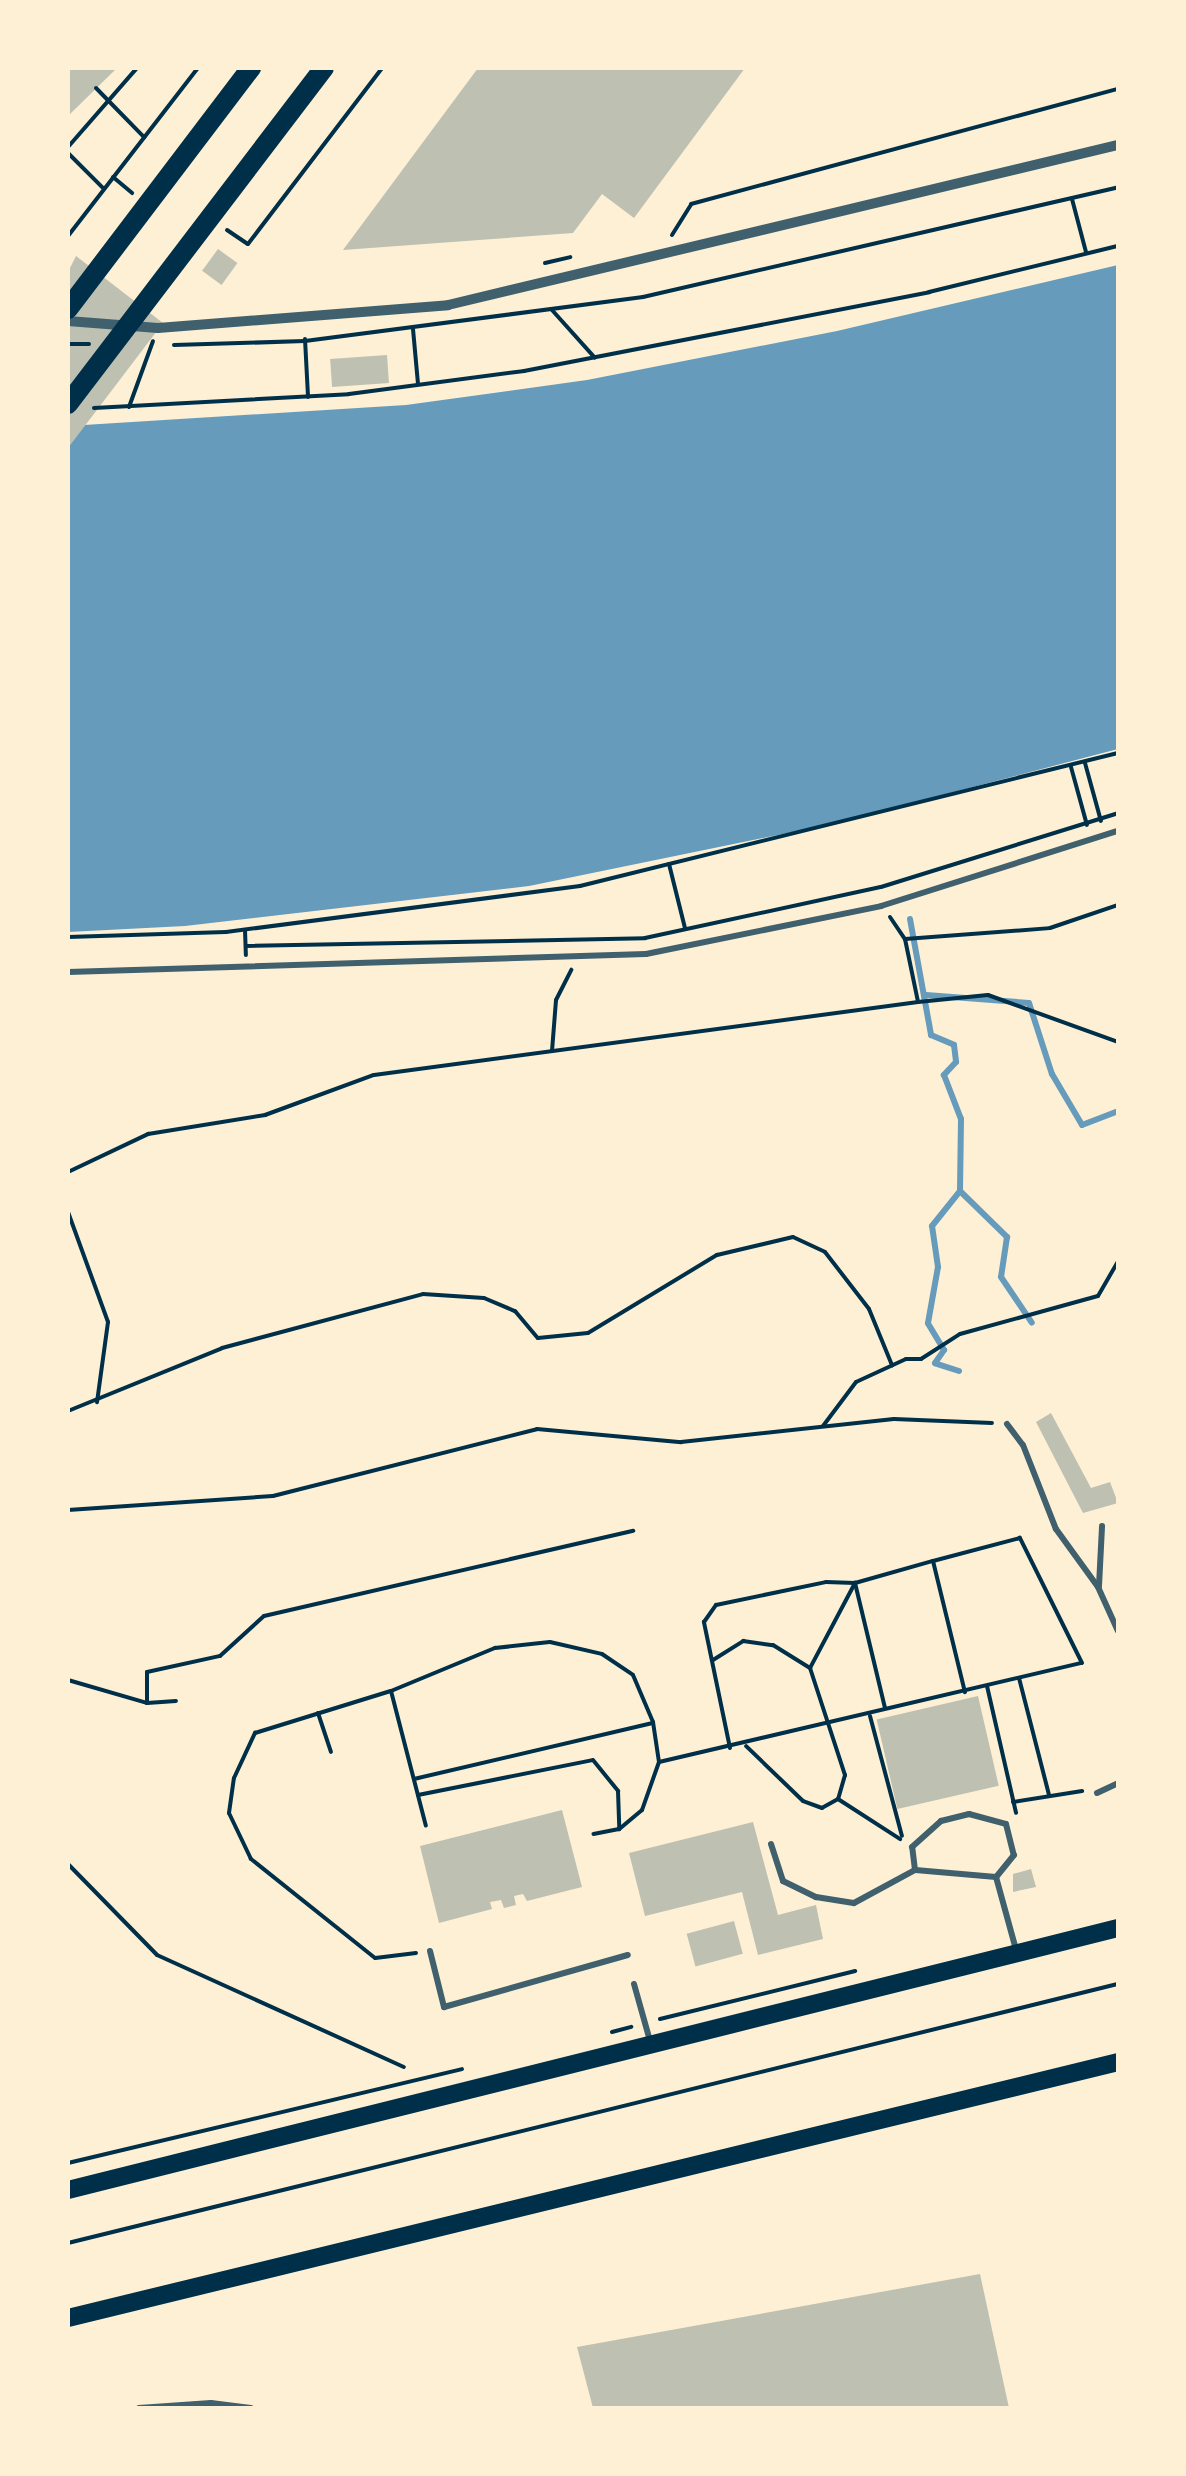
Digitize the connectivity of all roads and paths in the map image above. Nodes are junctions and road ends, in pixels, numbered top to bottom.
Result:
1 (137, 68) edge
2 (197, 68) edge
3 (251, 68) edge
4 (324, 68) edge
5 (382, 68) edge
6 (96, 88) dead end
7 (1118, 89) edge
8 (109, 101) junction
9 (144, 137) junction
10 (1118, 145) edge
11 (68, 150) edge
12 (113, 177) junction
13 (1118, 187) edge
14 (104, 189) junction
15 (132, 192) dead end
16 (1072, 199) junction
17 (68, 236) edge
18 (655, 239) dead end
19 (217, 241) dead end
20 (1118, 246) edge
21 (1086, 253) junction
22 (582, 255) dead end
23 (545, 263) dead end
24 (68, 309) edge
25 (412, 309) junction
26 (552, 310) junction
27 (306, 319) junction
28 (68, 321) edge
29 (158, 328) junction
30 (413, 329) junction
31 (305, 340) junction
32 (68, 344) edge
33 (101, 344) dead end
34 (135, 344) dead end
35 (152, 344) junction
36 (596, 358) junction
37 (418, 385) junction
38 (308, 398) junction
39 (72, 406) edge
40 (129, 407) junction
41 (1118, 753) edge
42 (1085, 763) junction
43 (1071, 767) junction
44 (1118, 813) edge
45 (1100, 819) junction
46 (1118, 821) edge
47 (1087, 823) junction
48 (1118, 831) edge
49 (670, 864) junction
50 (1118, 905) edge
51 (882, 906) junction
52 (685, 929) junction
53 (246, 930) junction
54 (68, 937) edge
55 (905, 939) junction
56 (226, 954) dead end
57 (568, 958) junction
58 (68, 972) edge
59 (918, 1002) junction
60 (1118, 1042) edge
61 (552, 1051) junction
62 (68, 1172) edge
63 (68, 1212) edge
64 (1118, 1262) edge
65 (892, 1366) junction
66 (98, 1402) junction
67 (68, 1411) edge
68 (1007, 1424) joint
69 (822, 1427) junction
70 (68, 1510) edge
71 (1102, 1526) dead end
72 (633, 1531) dead end
73 (933, 1561) junction
74 (855, 1583) junction
75 (1098, 1587) junction
76 (1118, 1631) edge
77 (713, 1660) junction
78 (810, 1668) junction
79 (1020, 1678) junction
80 (68, 1680) edge
81 (988, 1686) junction
82 (391, 1691) junction
83 (965, 1692) junction
84 (176, 1701) dead end
85 (146, 1703) junction
86 (886, 1711) junction
87 (318, 1713) junction
88 (870, 1715) junction
89 (653, 1722) junction
90 (832, 1724) junction
91 (744, 1744) junction
92 (730, 1748) junction
93 (331, 1752) dead end
94 (659, 1762) junction
95 (414, 1779) junction
96 (1118, 1783) edge
97 (1097, 1794) joint
98 (418, 1795) junction
99 (1049, 1795) junction
100 (838, 1799) junction
101 (1012, 1802) junction
102 (1016, 1814) dead end
103 (426, 1826) dead end
104 (619, 1829) junction
105 (594, 1834) dead end
106 (771, 1844) dead end
107 (912, 1848) junction
108 (68, 1864) edge
109 (916, 1870) junction
110 (996, 1877) junction
111 (1118, 1928) edge
112 (430, 1951) joint
113 (1017, 1953) junction
114 (628, 1955) dead end
115 (872, 1967) dead end
116 (634, 1984) dead end
117 (1118, 1984) edge
118 (648, 2032) junction
119 (607, 2033) dead end
120 (1118, 2062) edge
121 (404, 2067) dead end
122 (472, 2067) dead end
123 (68, 2163) edge
124 (68, 2190) edge
125 (68, 2243) edge
126 (68, 2318) edge
127 (140, 2408) edge
128 (252, 2408) edge

1 - 8 path
2 - 9 path
3 - 24 main road
4 - 39 main road
5 - 19 path
6 - 8 path
7 - 18 path
8 - 9 path
8 - 11 path
9 - 12 path
10 - 25 street
11 - 14 path
12 - 14 path
12 - 15 path
13 - 16 path
14 - 17 path
16 - 21 path
16 - 26 path
20 - 21 path
21 - 36 path
22 - 23 path
25 - 27 street
25 - 30 path
26 - 30 path
26 - 36 path
27 - 29 street
27 - 31 path
28 - 29 street
29 - 35 path
30 - 31 path
30 - 37 path
31 - 35 path
31 - 38 path
32 - 33 path
34 - 35 path
35 - 40 path
36 - 37 path
37 - 38 path
38 - 40 path
39 - 40 path
41 - 42 path
42 - 43 path
42 - 45 path
43 - 47 path
43 - 49 path
44 - 45 path
45 - 47 path
46 - 56 path
47 - 52 path
48 - 51 lane
49 - 52 path
49 - 53 path
50 - 55 path
51 - 55 path
51 - 57 lane
52 - 53 path
53 - 54 path
55 - 59 path
57 - 58 lane
57 - 61 path
59 - 60 path
59 - 61 path
61 - 62 path
63 - 66 path
64 - 65 path
65 - 66 path
65 - 69 path
66 - 67 path
68 - 69 path
68 - 75 lane
69 - 70 path
71 - 75 lane
72 - 85 path
73 - 74 path
73 - 79 path
73 - 83 path
74 - 77 path
74 - 78 path
74 - 86 path
75 - 76 lane
77 - 78 path
77 - 92 path
78 - 90 path
79 - 81 path
79 - 99 path
80 - 85 path
81 - 83 path
81 - 101 path
82 - 87 path
82 - 89 path
82 - 95 path
83 - 86 path
84 - 85 path
86 - 88 path
87 - 93 path
87 - 112 path
88 - 90 path
88 - 107 path
89 - 94 path
89 - 95 path
90 - 91 path
90 - 100 path
91 - 92 path
91 - 100 path
92 - 94 path
94 - 104 path
95 - 98 path
96 - 97 lane
97 - 99 path
98 - 103 path
98 - 104 path
99 - 101 path
100 - 107 path
101 - 102 path
104 - 105 path
106 - 109 lane
107 - 109 lane
107 - 110 lane
108 - 121 path
109 - 110 lane
110 - 113 lane
111 - 113 main road
112 - 114 lane
113 - 118 main road
115 - 118 path
116 - 118 lane
117 - 125 path
118 - 119 path
118 - 124 main road
120 - 126 main road
122 - 123 path
127 - 128 lane

